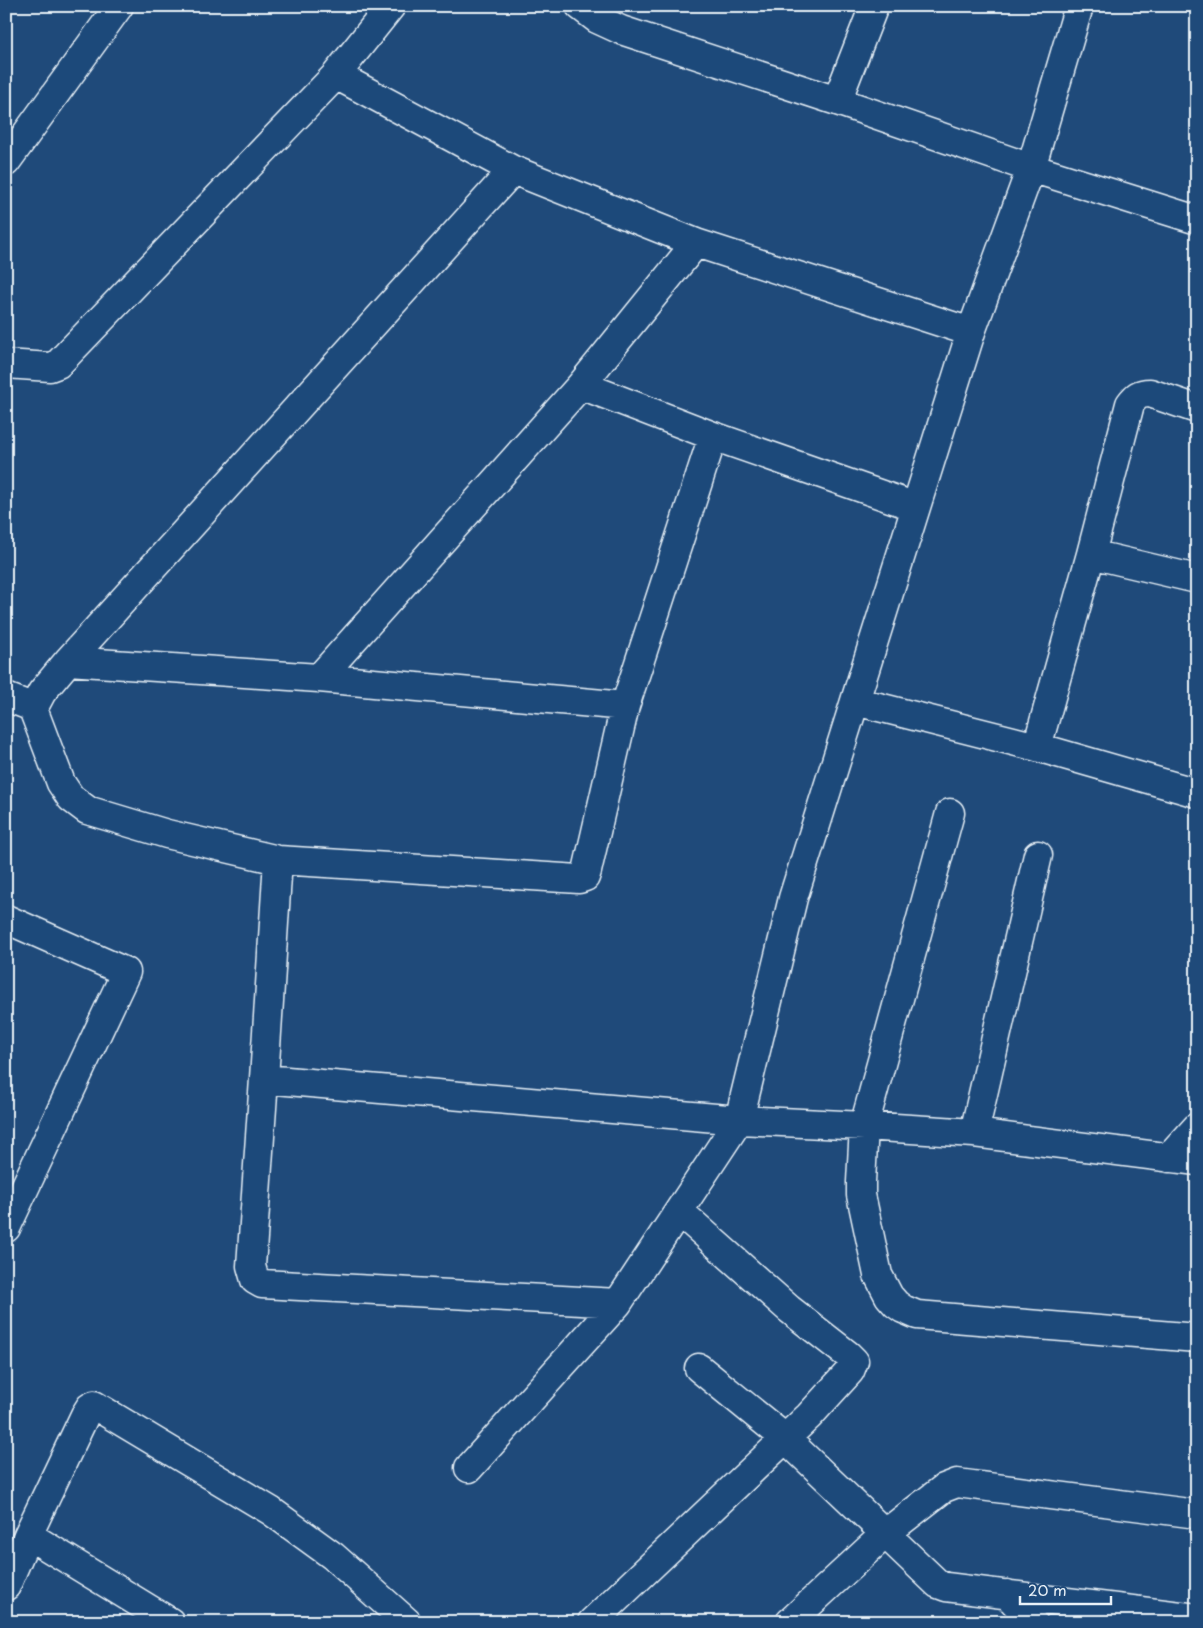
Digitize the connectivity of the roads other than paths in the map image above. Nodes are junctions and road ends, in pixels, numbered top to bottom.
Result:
1 (119, 6) edge
2 (391, 6) edge
3 (580, 6) edge
4 (874, 6) edge
5 (1079, 6) edge
6 (336, 75) junction
7 (837, 101) junction
8 (6, 162) edge
9 (1031, 168) junction
10 (514, 170) junction
11 (1197, 220) edge
12 (696, 243) junction
13 (971, 332) junction
14 (6, 364) edge
15 (581, 385) junction
16 (1197, 409) edge
17 (714, 436) junction
18 (916, 507) junction
19 (1091, 554) junction
20 (1197, 579) edge
21 (68, 661) junction
22 (319, 678) junction
23 (6, 697) edge
24 (855, 701) junction
25 (625, 706) junction
26 (34, 709) junction
27 (1037, 746) junction
28 (1197, 793) edge
29 (950, 813) dead end
30 (1038, 855) dead end
31 (278, 860) junction
32 (6, 919) edge
33 (264, 1079) junction
34 (739, 1120) junction
35 (864, 1126) junction
36 (1197, 1127) edge
37 (974, 1133) junction
38 (1169, 1158) junction
39 (1197, 1161) edge
40 (679, 1210) junction
41 (6, 1228) edge
42 (618, 1303) junction
43 (1197, 1338) edge
44 (699, 1368) dead end
45 (786, 1438) junction
46 (469, 1468) dead end
47 (1197, 1514) edge
48 (886, 1533) junction
49 (28, 1535) junction
50 (6, 1586) edge
51 (1007, 1594) junction
52 (1197, 1618) edge
53 (170, 1622) edge
54 (407, 1622) edge
55 (592, 1622) edge
56 (790, 1622) edge
57 (1033, 1622) edge

1 - 8 street
2 - 6 street
3 - 7 street
4 - 7 street
5 - 9 street
6 - 10 street
6 - 14 street
7 - 9 street
9 - 11 street
9 - 13 street
10 - 12 street
10 - 21 street
12 - 13 street
12 - 15 street
13 - 18 street
15 - 17 street
15 - 22 street
16 - 19 street
17 - 18 street
17 - 25 street
18 - 24 street
19 - 20 street
19 - 27 street
21 - 22 street
21 - 26 street
22 - 25 street
23 - 26 street
24 - 27 street
24 - 34 street
25 - 31 street
26 - 31 street
27 - 28 street
29 - 35 street
30 - 37 street
31 - 33 street
32 - 41 street
33 - 34 street
33 - 42 street
34 - 35 street
34 - 40 street
35 - 37 street
35 - 43 street
36 - 38 street
37 - 38 street
38 - 39 street
40 - 42 street
40 - 45 street
42 - 46 street
44 - 45 street
45 - 48 street
45 - 55 street
47 - 48 street
48 - 51 street
48 - 56 street
49 - 50 street
49 - 53 street
49 - 54 street
51 - 52 street
51 - 57 street

